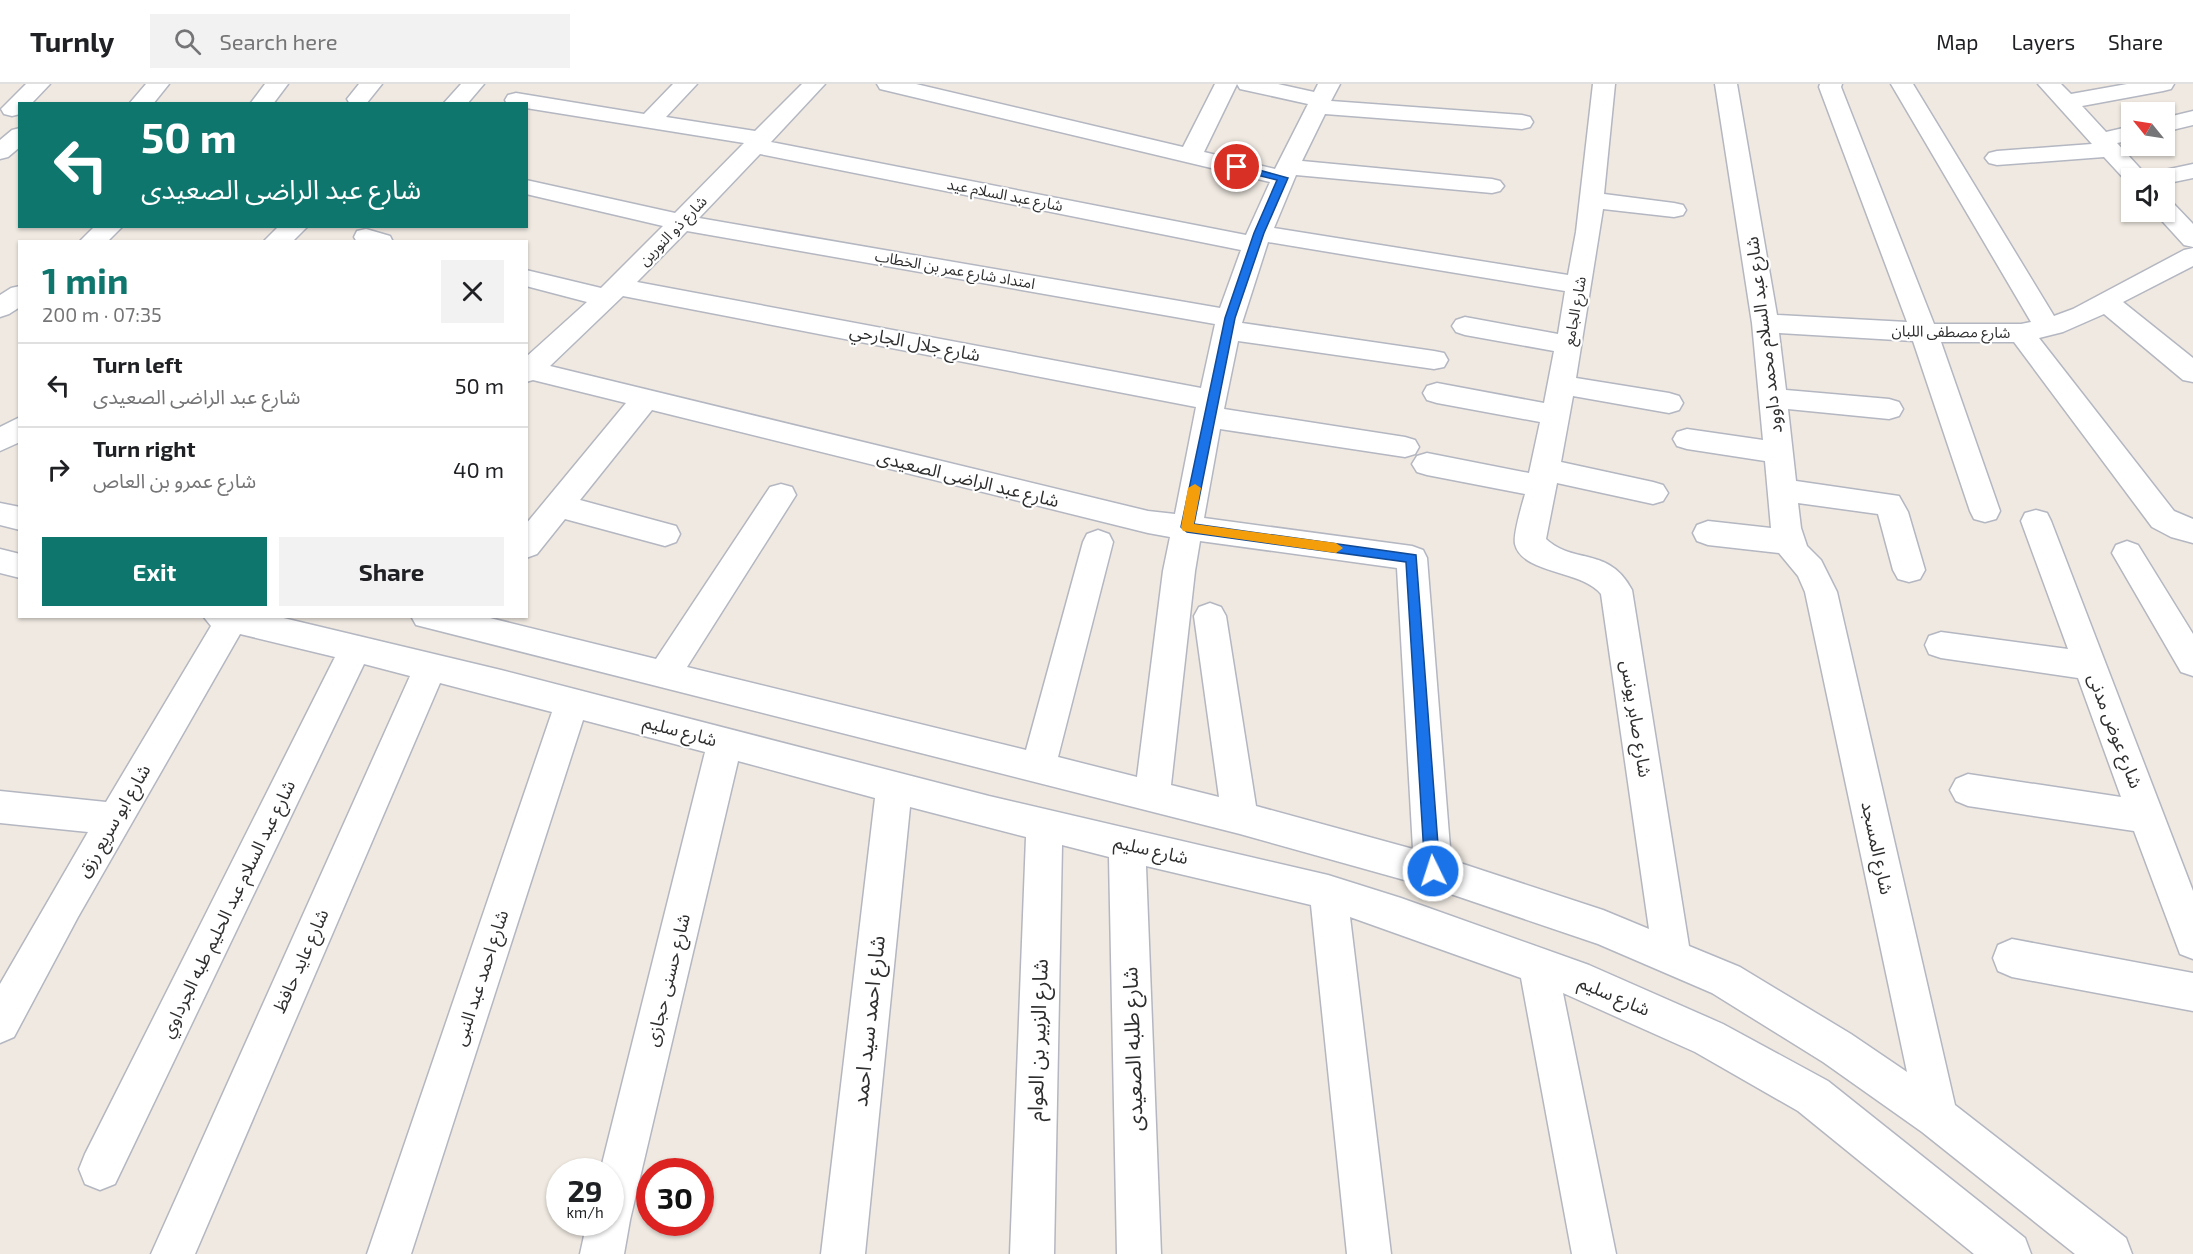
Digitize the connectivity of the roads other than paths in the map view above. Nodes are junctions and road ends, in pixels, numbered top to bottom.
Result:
1 (39, 84) edge
2 (158, 84) edge
3 (277, 84) edge
4 (473, 84) edge
5 (686, 84) edge
6 (814, 84) edge
7 (888, 84) edge
8 (1226, 84) edge
9 (1250, 84) edge
10 (1604, 84) edge
11 (1726, 84) edge
12 (1831, 84) edge
13 (1902, 84) edge
14 (2049, 84) edge
15 (2163, 84) edge
16 (1322, 97) edge
17 (516, 100) dead end
18 (20, 102) edge
19 (142, 102) edge
20 (263, 102) edge
21 (456, 102) edge
22 (2066, 102) junction
23 (18, 103) edge
24 (12, 109) dead end
25 (2193, 118) edge
26 (649, 121) junction
27 (1522, 122) dead end
28 (2175, 122) edge
29 (18, 137) edge
30 (2121, 138) edge
31 (758, 142) junction
32 (2105, 145) junction
33 (0, 152) edge
34 (1190, 156) junction
35 (1997, 158) dead end
36 (2127, 168) edge
37 (2193, 171) edge
38 (1286, 173) junction
39 (2175, 175) edge
40 (1492, 186) dead end
41 (528, 187) edge
42 (1592, 200) junction
43 (1674, 210) dead end
44 (2175, 220) edge
45 (681, 222) junction
46 (108, 228) edge
47 (293, 228) edge
48 (1257, 239) junction
49 (2193, 239) edge
50 (94, 240) edge
51 (278, 240) edge
52 (2193, 256) edge
53 (528, 278) edge
54 (1579, 285) junction
55 (612, 293) junction
56 (18, 295) edge
57 (2105, 301) junction
58 (0, 308) edge
59 (1765, 323) junction
60 (1229, 324) junction
61 (1465, 326) dead end
62 (2034, 330) junction
63 (1924, 333) junction
64 (1569, 345) junction
65 (1434, 360) dead end
66 (528, 372) edge
67 (2193, 373) edge
68 (1562, 385) junction
69 (1437, 393) dead end
70 (1771, 398) junction
71 (645, 399) junction
72 (1669, 403) dead end
73 (1210, 408) junction
74 (1889, 409) dead end
75 (1554, 415) junction
76 (18, 428) edge
77 (1687, 439) dead end
78 (0, 441) edge
79 (1778, 453) junction
80 (1542, 477) junction
81 (1782, 490) junction
82 (1653, 493) dead end
83 (781, 495) dead end
84 (559, 506) junction
85 (1985, 511) dead end
86 (0, 514) edge
87 (18, 518) edge
88 (2036, 521) dead end
89 (1187, 527) junction
90 (2193, 531) edge
91 (1708, 533) dead end
92 (665, 534) dead end
93 (1530, 535) joint
94 (1098, 542) dead end
95 (1790, 542) junction
96 (528, 544) edge
97 (2127, 553) dead end
98 (0, 561) edge
99 (18, 566) edge
100 (1909, 570) dead end
101 (1816, 578) joint
102 (1210, 616) dead end
103 (225, 618) edge
104 (442, 618) edge
105 (465, 621) edge
106 (1941, 645) dead end
107 (355, 650) junction
108 (2193, 662) edge
109 (2091, 666) junction
110 (430, 667) junction
111 (664, 674) junction
112 (572, 703) junction
113 (725, 743) junction
114 (1038, 770) junction
115 (894, 788) junction
116 (1968, 790) dead end
117 (1152, 797) junction
118 (0, 807) edge
119 (2148, 817) junction
120 (1240, 818) junction
121 (115, 819) junction
122 (1044, 826) junction
123 (1128, 845) junction
124 (1433, 871) junction
125 (1328, 892) junction
126 (2193, 941) edge
127 (1672, 958) junction
128 (2012, 958) dead end
129 (1538, 966) junction
130 (2193, 992) edge
131 (0, 1023) edge
132 (1937, 1118) junction
133 (624, 1158) edge
134 (100, 1169) dead end
135 (606, 1236) edge
136 (172, 1254) edge
137 (389, 1254) edge
138 (602, 1254) edge
139 (843, 1254) edge
140 (1032, 1254) edge
141 (1140, 1254) edge
142 (1369, 1254) edge
143 (1594, 1254) edge
144 (2009, 1254) edge
145 (2110, 1254) edge

1 - 18 street
2 - 19 street
3 - 20 street
4 - 21 street
5 - 26 street
6 - 31 street, شارع ذو النورين
7 - 34 street
8 - 34 street
9 - 16 street
10 - 42 street, شارع الجامع
11 - 59 street, شارع عبد السلام محمد داوود
12 - 63 street
13 - 62 street
14 - 22 street
15 - 22 street
16 - 27 street
16 - 38 street
17 - 26 street, شارع عبد السلام عيد
22 - 32 street
23 - 24 street
25 - 28 street
26 - 31 street, شارع عبد السلام عيد
29 - 33 street
30 - 32 street
31 - 45 street, شارع ذو النورين
31 - 48 street, شارع عبد السلام عيد
32 - 35 street
32 - 36 street
34 - 38 street
37 - 39 street
38 - 40 street
38 - 48 street
41 - 45 street, امتداد شارع عمر بن الخطاب
42 - 43 street
42 - 54 street, شارع الجامع
44 - 49 street
45 - 55 street, شارع ذو النورين
45 - 60 street, امتداد شارع عمر بن الخطاب
46 - 50 street
47 - 51 street
48 - 54 street, شارع عبد السلام عيد
48 - 60 street
52 - 57 street, شارع مصطفى اللبان
53 - 55 street, شارع جلال الجارحي
54 - 64 street, شارع الجامع
55 - 66 street, شارع ذو النورين
55 - 73 street, شارع جلال الجارحي
56 - 58 street
57 - 62 street, شارع مصطفى اللبان
57 - 67 street
59 - 63 street, شارع مصطفى اللبان
59 - 70 street, شارع عبد السلام محمد داوود
60 - 65 street, امتداد شارع عمر بن الخطاب
60 - 73 street
61 - 64 street
62 - 63 street, شارع مصطفى اللبان
62 - 90 street
63 - 85 street
64 - 68 street, شارع الجامع
66 - 71 street, شارع عبد الراضى الصعيدى
68 - 72 street
68 - 75 street, شارع الجامع
69 - 75 street
70 - 74 street
70 - 79 street, شارع عبد السلام محمد داوود
71 - 84 street
71 - 89 street, شارع عبد الراضى الصعيدى
73 - 80 street, شارع جلال الجارحي
73 - 89 street
75 - 80 street, شارع الجامع
76 - 78 street
77 - 79 street
79 - 81 street, شارع عبد السلام محمد داوود
80 - 82 street, شارع جلال الجارحي
80 - 93 street, شارع الجامع
81 - 95 street, شارع عبد السلام محمد داوود
81 - 100 street
83 - 111 street
84 - 92 street
84 - 96 street
86 - 87 street
88 - 109 street, شارع عوض مدنى
89 - 117 street
89 - 124 street, شارع عبد الراضى الصعيدى
91 - 95 street
93 - 127 street, شارع صابر يونس
94 - 114 street
95 - 101 street, شارع عبد السلام محمد داوود
97 - 108 street
98 - 99 street
101 - 132 street, شارع المسجد
102 - 120 street
103 - 107 street, شارع سليم
103 - 121 street, شارع ابو سريع رزق
104 - 105 street
105 - 111 street
106 - 109 street
107 - 110 street, شارع سليم
107 - 134 street, شارع عبد السلام عبد الحليم طبه الجرداوي
109 - 119 street, شارع عوض مدنى
110 - 112 street, شارع سليم
110 - 136 street, شارع عايد حافظ
111 - 114 street
112 - 113 street, شارع سليم
112 - 137 street, شارع احمد عبد النبى
113 - 115 street, شارع سليم
113 - 133 street, شارع حسنى حجازى
114 - 117 street
115 - 122 street, شارع سليم
115 - 139 street, شارع احمد سيد احمد
116 - 119 street
117 - 120 street
118 - 121 street
119 - 126 street, شارع عوض مدنى
120 - 124 street
121 - 131 street, شارع ابو سريع رزق
122 - 123 street, شارع سليم
122 - 140 street, شارع الزبير بن العوام
123 - 125 street, شارع سليم
123 - 141 street, شارع طلبه الصعيدى
124 - 127 street
125 - 129 street, شارع سليم
125 - 142 street
127 - 132 street
128 - 130 street
129 - 143 street
129 - 144 street, شارع سليم
132 - 145 street
135 - 138 street

